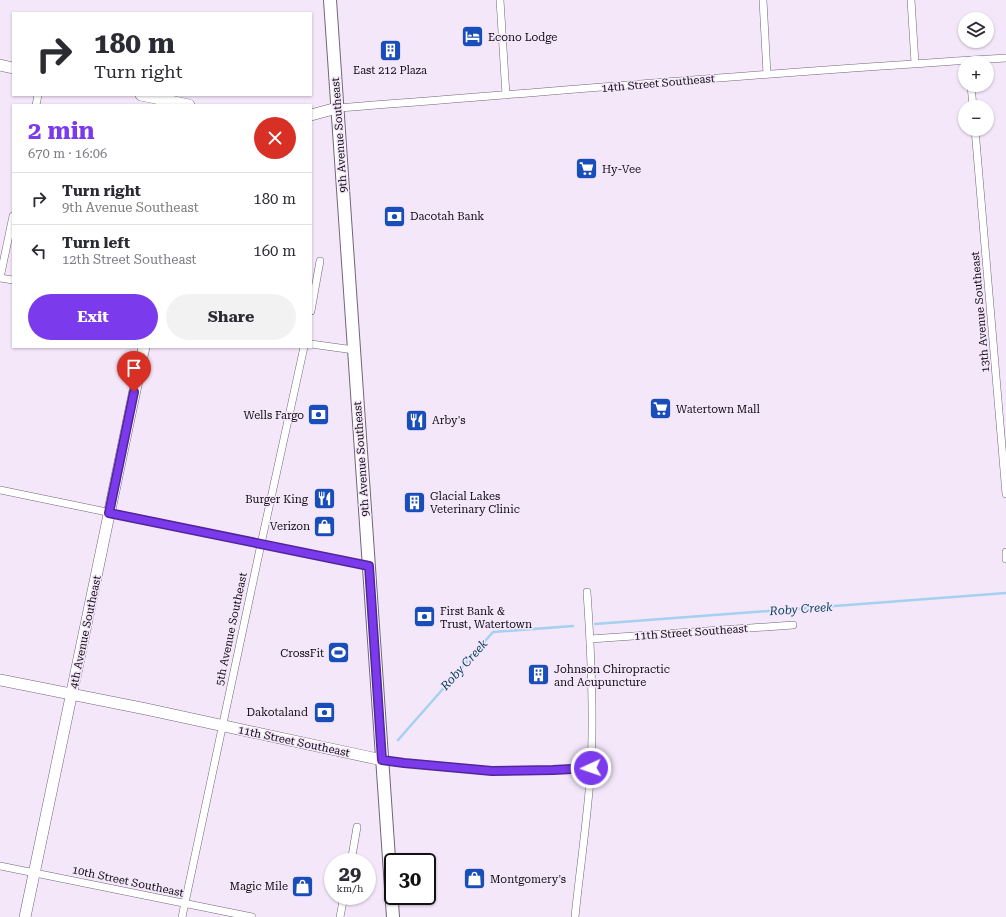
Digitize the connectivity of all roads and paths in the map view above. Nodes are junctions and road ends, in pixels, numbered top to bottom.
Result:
1 (330, 0) edge
2 (500, 0) edge
3 (762, 0) edge
4 (911, 0) edge
5 (1006, 58) edge
6 (994, 59) edge
7 (958, 62) edge
8 (915, 64) junction
9 (0, 65) edge
10 (12, 68) edge
11 (767, 74) junction
12 (506, 95) junction
13 (146, 96) edge
14 (183, 104) edge
15 (337, 108) junction
16 (312, 115) edge
17 (976, 136) edge
18 (12, 221) edge
19 (320, 261) dead end
20 (0, 278) edge
21 (12, 280) edge
22 (312, 305) edge
23 (312, 344) edge
24 (144, 348) edge
25 (304, 348) edge
26 (354, 350) junction
27 (0, 490) edge
28 (1006, 494) edge
29 (109, 513) junction
30 (261, 544) junction
31 (1006, 552) edge
32 (1006, 559) edge
33 (369, 566) junction
34 (587, 592) dead end
35 (793, 625) dead end
36 (590, 639) junction
37 (0, 680) edge
38 (72, 695) junction
39 (222, 725) junction
40 (382, 760) junction
41 (591, 768) junction
42 (357, 827) dead end
43 (352, 853) edge
44 (0, 866) edge
45 (34, 873) junction
46 (185, 904) junction
47 (342, 905) edge
48 (25, 917) edge
49 (182, 917) edge
50 (252, 917) edge
51 (340, 917) edge
52 (393, 917) edge
53 (575, 917) edge

1 - 15 main road, 9th Avenue Southeast
2 - 12 street
3 - 11 street
4 - 8 street
5 - 6 street, 14th Street Southeast
7 - 8 street, 14th Street Southeast
8 - 11 street, 14th Street Southeast
9 - 10 street
11 - 12 street, 14th Street Southeast
12 - 15 street, 14th Street Southeast
13 - 14 street
15 - 16 street, 14th Street Southeast
15 - 26 main road, 9th Avenue Southeast
17 - 28 street, 13th Avenue Southeast
18 - 20 street
19 - 22 street
20 - 21 street
23 - 26 street
24 - 29 street, 4th Avenue Southeast
25 - 30 street, 5th Avenue Southeast
26 - 33 main road, 9th Avenue Southeast
27 - 29 street
29 - 30 street
29 - 38 street, 4th Avenue Southeast
30 - 33 street
30 - 39 street, 5th Avenue Southeast
31 - 32 street
33 - 40 main road, 9th Avenue Southeast
34 - 36 street
35 - 36 street, 11th Street Southeast
36 - 41 street
37 - 38 street, 11th Street Southeast
38 - 39 street, 11th Street Southeast
38 - 45 street, 4th Avenue Southeast
39 - 40 street, 11th Street Southeast
39 - 46 street, 5th Avenue Southeast
40 - 41 street, 11th Street Southeast
40 - 52 main road, 9th Avenue Southeast
41 - 53 street
42 - 43 street
44 - 45 street, 10th Street Southeast
45 - 46 street, 10th Street Southeast
45 - 48 street, 4th Avenue Southeast
46 - 49 street, 5th Avenue Southeast
46 - 50 street, 10th Street Southeast
47 - 51 street

